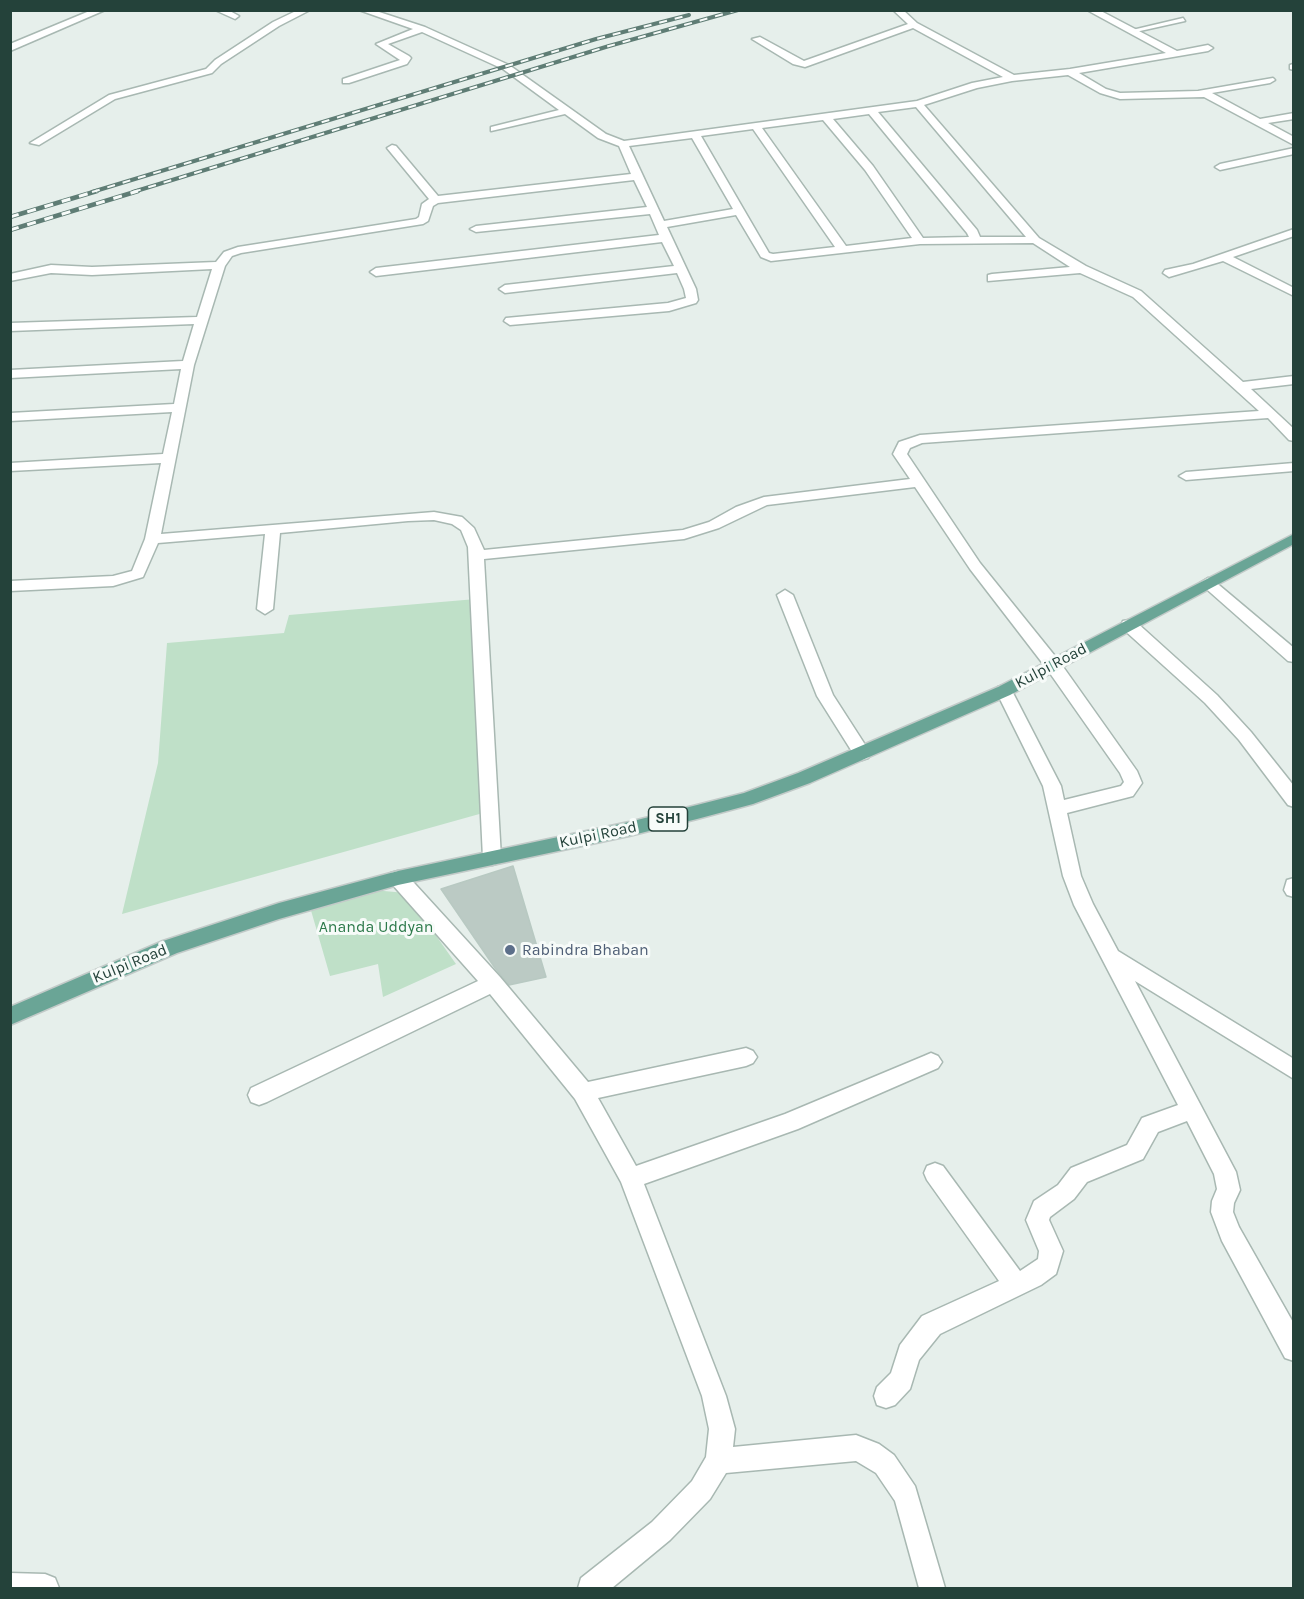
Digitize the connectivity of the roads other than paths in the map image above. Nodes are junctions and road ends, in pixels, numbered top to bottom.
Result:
1 (101, 10) edge
2 (219, 10) edge
3 (306, 10) edge
4 (363, 10) edge
5 (897, 10) edge
6 (1091, 10) edge
7 (381, 12) edge
8 (235, 16) dead end
9 (1183, 20) dead end
10 (914, 25) junction
11 (422, 29) junction
12 (1131, 31) junction
13 (757, 39) dead end
14 (10, 48) edge
15 (1208, 48) dead end
16 (1174, 53) junction
17 (1070, 72) junction
18 (1012, 78) junction
19 (1270, 80) dead end
20 (346, 81) dead end
21 (1197, 93) junction
22 (918, 104) junction
23 (871, 110) junction
24 (567, 111) junction
25 (825, 116) junction
26 (1293, 116) edge
27 (1258, 122) junction
28 (755, 125) junction
29 (495, 129) dead end
30 (694, 133) junction
31 (1293, 142) edge
32 (35, 144) dead end
33 (623, 144) junction
34 (392, 148) dead end
35 (1293, 151) edge
36 (1220, 167) dead end
37 (638, 176) junction
38 (435, 200) junction
39 (653, 210) junction
40 (740, 211) junction
41 (659, 225) junction
42 (476, 229) dead end
43 (1292, 234) edge
44 (665, 238) junction
45 (975, 239) junction
46 (1035, 240) junction
47 (920, 241) junction
48 (842, 249) junction
49 (1224, 257) junction
50 (219, 265) junction
51 (680, 269) junction
52 (1082, 269) junction
53 (376, 272) dead end
54 (1169, 273) dead end
55 (10, 278) edge
56 (992, 278) dead end
57 (505, 289) dead end
58 (1293, 294) edge
59 (203, 320) junction
60 (510, 321) dead end
61 (10, 327) edge
62 (188, 365) junction
63 (10, 374) edge
64 (1293, 380) edge
65 (1239, 386) junction
66 (180, 408) junction
67 (1271, 414) junction
68 (10, 417) edge
69 (1293, 437) edge
70 (169, 458) junction
71 (1293, 466) edge
72 (10, 467) edge
73 (1186, 476) dead end
74 (919, 482) junction
75 (273, 528) junction
76 (1293, 538) edge
77 (152, 539) junction
78 (476, 555) junction
79 (1208, 583) junction
80 (10, 586) edge
81 (785, 595) dead end
82 (265, 609) dead end
83 (1129, 625) junction
84 (1293, 657) edge
85 (1053, 665) junction
86 (1004, 691) junction
87 (862, 754) junction
88 (1293, 800) edge
89 (1056, 809) junction
90 (492, 858) junction
91 (398, 878) junction
92 (1110, 956) junction
93 (493, 983) junction
94 (10, 1016) edge
95 (746, 1057) dead end
96 (931, 1062) dead end
97 (1293, 1070) edge
98 (583, 1092) junction
99 (259, 1095) dead end
100 (1191, 1110) junction
101 (935, 1173) dead end
102 (631, 1178) junction
103 (1017, 1285) junction
104 (1293, 1349) edge
105 (886, 1396) dead end
106 (719, 1461) junction
107 (10, 1587) edge
108 (45, 1588) edge
109 (591, 1588) edge
110 (933, 1588) edge

1 - 14 street
2 - 8 street
3 - 32 street
4 - 7 street
5 - 10 street
6 - 12 street
7 - 11 street
9 - 12 lane
10 - 13 street
10 - 18 street
11 - 20 street
11 - 24 street
12 - 16 street
15 - 16 street
16 - 17 street
17 - 18 street
17 - 21 street
18 - 22 street
19 - 21 street
21 - 27 street
22 - 23 street
22 - 46 street
23 - 25 street
23 - 45 street
24 - 29 street
24 - 33 street
25 - 28 street
25 - 47 street
26 - 27 street
27 - 31 street
28 - 30 street
28 - 48 street
30 - 33 street
30 - 40 street
33 - 37 street
34 - 38 street
35 - 36 street
37 - 38 street
37 - 39 street
38 - 50 street
39 - 41 street
39 - 42 street
40 - 41 street
40 - 48 street
41 - 44 street
43 - 49 street
44 - 51 street
44 - 53 street
45 - 46 street
45 - 47 street
46 - 52 street
47 - 48 street
49 - 54 street
49 - 58 street
50 - 55 street
50 - 59 street
51 - 57 street
51 - 60 street
52 - 56 street
52 - 65 street
59 - 61 street
59 - 62 street
62 - 63 street
62 - 66 street
64 - 65 street
65 - 67 street
66 - 68 street
66 - 70 street
67 - 69 street
67 - 74 street
70 - 72 street
70 - 77 street
71 - 73 street
74 - 78 street
74 - 85 street
75 - 77 street
75 - 78 street
75 - 82 street
76 - 79 main road, Kulpi Road / SH1
77 - 80 street
78 - 90 street
79 - 83 main road, Kulpi Road / SH1
79 - 84 street
81 - 87 street
83 - 85 main road, Kulpi Road / SH1
83 - 88 street
85 - 86 main road, Kulpi Road / SH1
85 - 89 street
86 - 87 main road, Kulpi Road / SH1
86 - 89 street
87 - 90 main road, Kulpi Road / SH1
89 - 92 street
90 - 91 main road, Kulpi Road / SH1
91 - 93 street
91 - 94 main road, Kulpi Road / SH1
92 - 97 street
92 - 100 street
93 - 98 street
93 - 99 street
95 - 98 street
96 - 102 street
98 - 102 street
100 - 103 street
100 - 104 street
101 - 103 street
102 - 106 street
103 - 105 street
106 - 109 street
106 - 110 street
107 - 108 street

